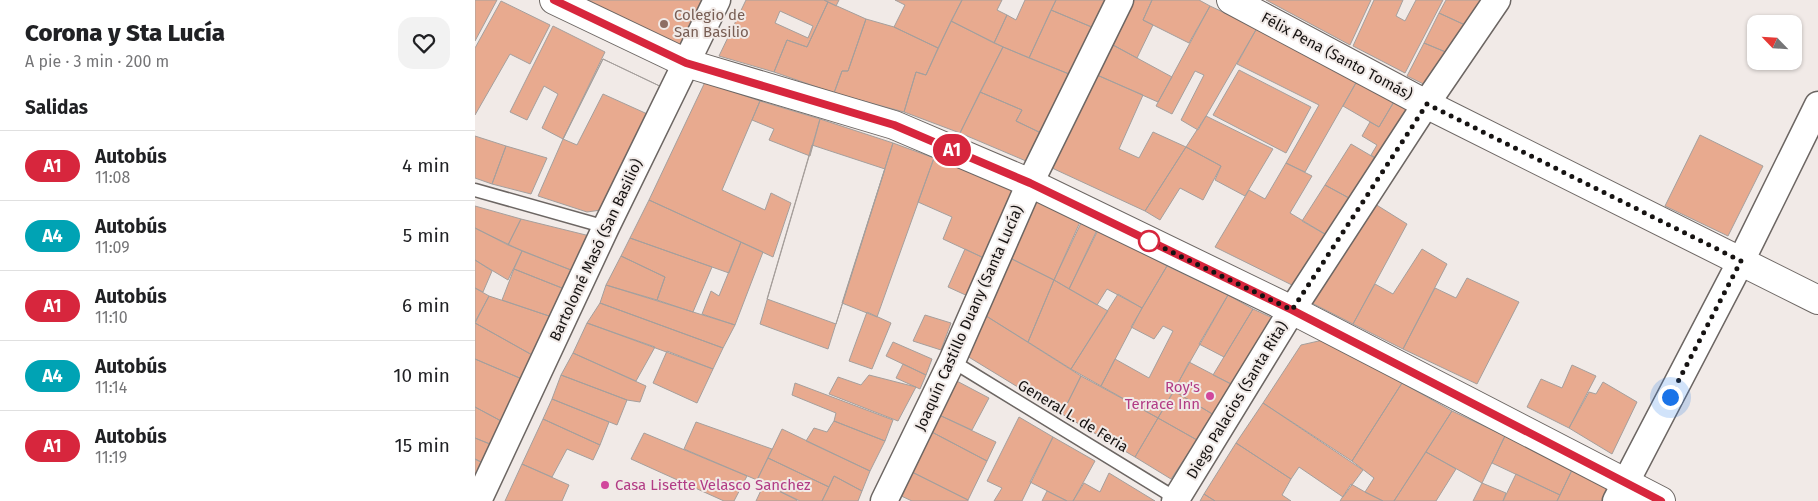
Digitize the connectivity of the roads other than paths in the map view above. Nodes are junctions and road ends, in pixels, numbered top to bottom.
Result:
1 (554, 0) edge
2 (717, 0) edge
3 (1120, 0) edge
4 (1231, 0) edge
5 (1497, 0) edge
6 (686, 63) junction
7 (1427, 104) junction
8 (1818, 105) edge
9 (1030, 183) junction
10 (475, 190) edge
11 (606, 227) junction
12 (1741, 261) junction
13 (1818, 300) edge
14 (1292, 310) junction
15 (952, 361) junction
16 (1620, 492) edge
17 (1176, 500) edge
18 (479, 501) edge
19 (884, 501) edge
20 (1661, 501) edge

1 - 6 street
2 - 6 street, Bartolomé Masó (San Basilio)
3 - 9 street, Joaquín Castillo Duany (Santa Lucía)
4 - 7 street, Félix Pena (Santo Tomás)
5 - 7 street, Diego Palacios (Santa Rita)
6 - 9 street
6 - 11 street, Bartolomé Masó (San Basilio)
7 - 12 street, Félix Pena (Santo Tomás)
7 - 14 street, Diego Palacios (Santa Rita)
8 - 12 street
9 - 14 street
9 - 15 street, Joaquín Castillo Duany (Santa Lucía)
10 - 11 lane
11 - 18 street, Bartolomé Masó (San Basilio)
12 - 13 street, Félix Pena (Santo Tomás)
12 - 16 street
14 - 16 street
14 - 17 street, Diego Palacios (Santa Rita)
15 - 17 lane, General L. de Feria
15 - 19 street, Joaquín Castillo Duany (Santa Lucía)
16 - 20 street

